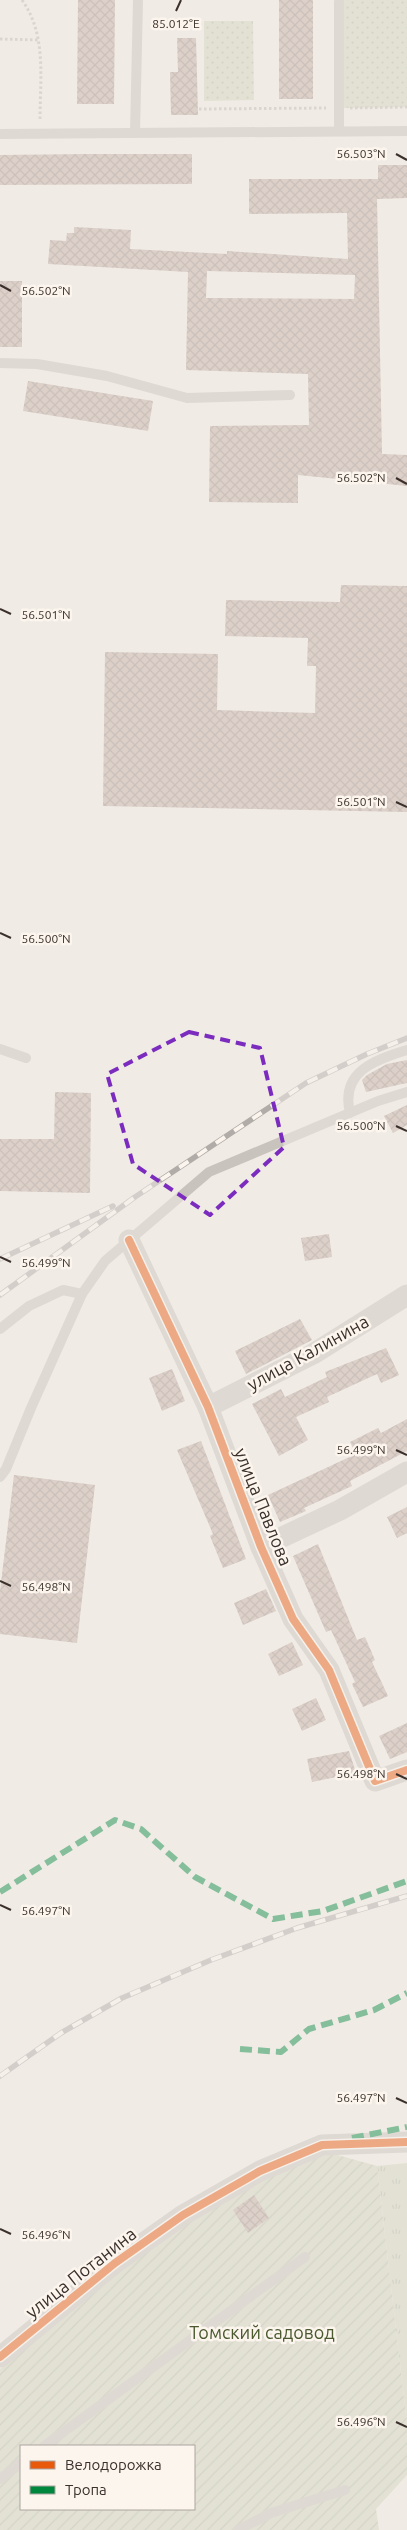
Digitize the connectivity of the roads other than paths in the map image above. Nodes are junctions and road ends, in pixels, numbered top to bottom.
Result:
1 (138, 0) edge
2 (339, 2) dead end
3 (407, 131) edge
4 (339, 132) junction
5 (135, 133) junction
6 (0, 134) edge
7 (0, 363) edge
8 (290, 395) dead end
9 (0, 1049) edge
10 (407, 1050) edge
11 (26, 1058) dead end
12 (407, 1092) edge
13 (350, 1113) junction
14 (129, 1240) junction
15 (82, 1294) junction
16 (407, 1295) edge
17 (0, 1329) edge
18 (208, 1407) junction
19 (407, 1472) edge
20 (0, 1476) edge
21 (261, 1547) junction
22 (407, 1770) edge
23 (407, 2142) edge
24 (305, 2257) dead end
25 (0, 2358) edge
26 (45, 2445) edge
27 (20, 2464) edge
28 (0, 2479) edge
29 (345, 2490) dead end
30 (238, 2530) edge

1 - 5 lane
2 - 4 lane
3 - 4 lane
4 - 5 lane
5 - 6 lane
7 - 8 lane
9 - 11 lane
10 - 13 lane
12 - 13 lane
13 - 14 lane
14 - 15 lane
14 - 18 street, улица Павлова
15 - 17 lane
15 - 20 lane
16 - 18 street, улица Калинина
18 - 21 street, улица Павлова
19 - 21 street
21 - 22 street, улица Павлова
23 - 25 street, улица Потанина
24 - 26 lane
27 - 28 lane
29 - 30 lane

